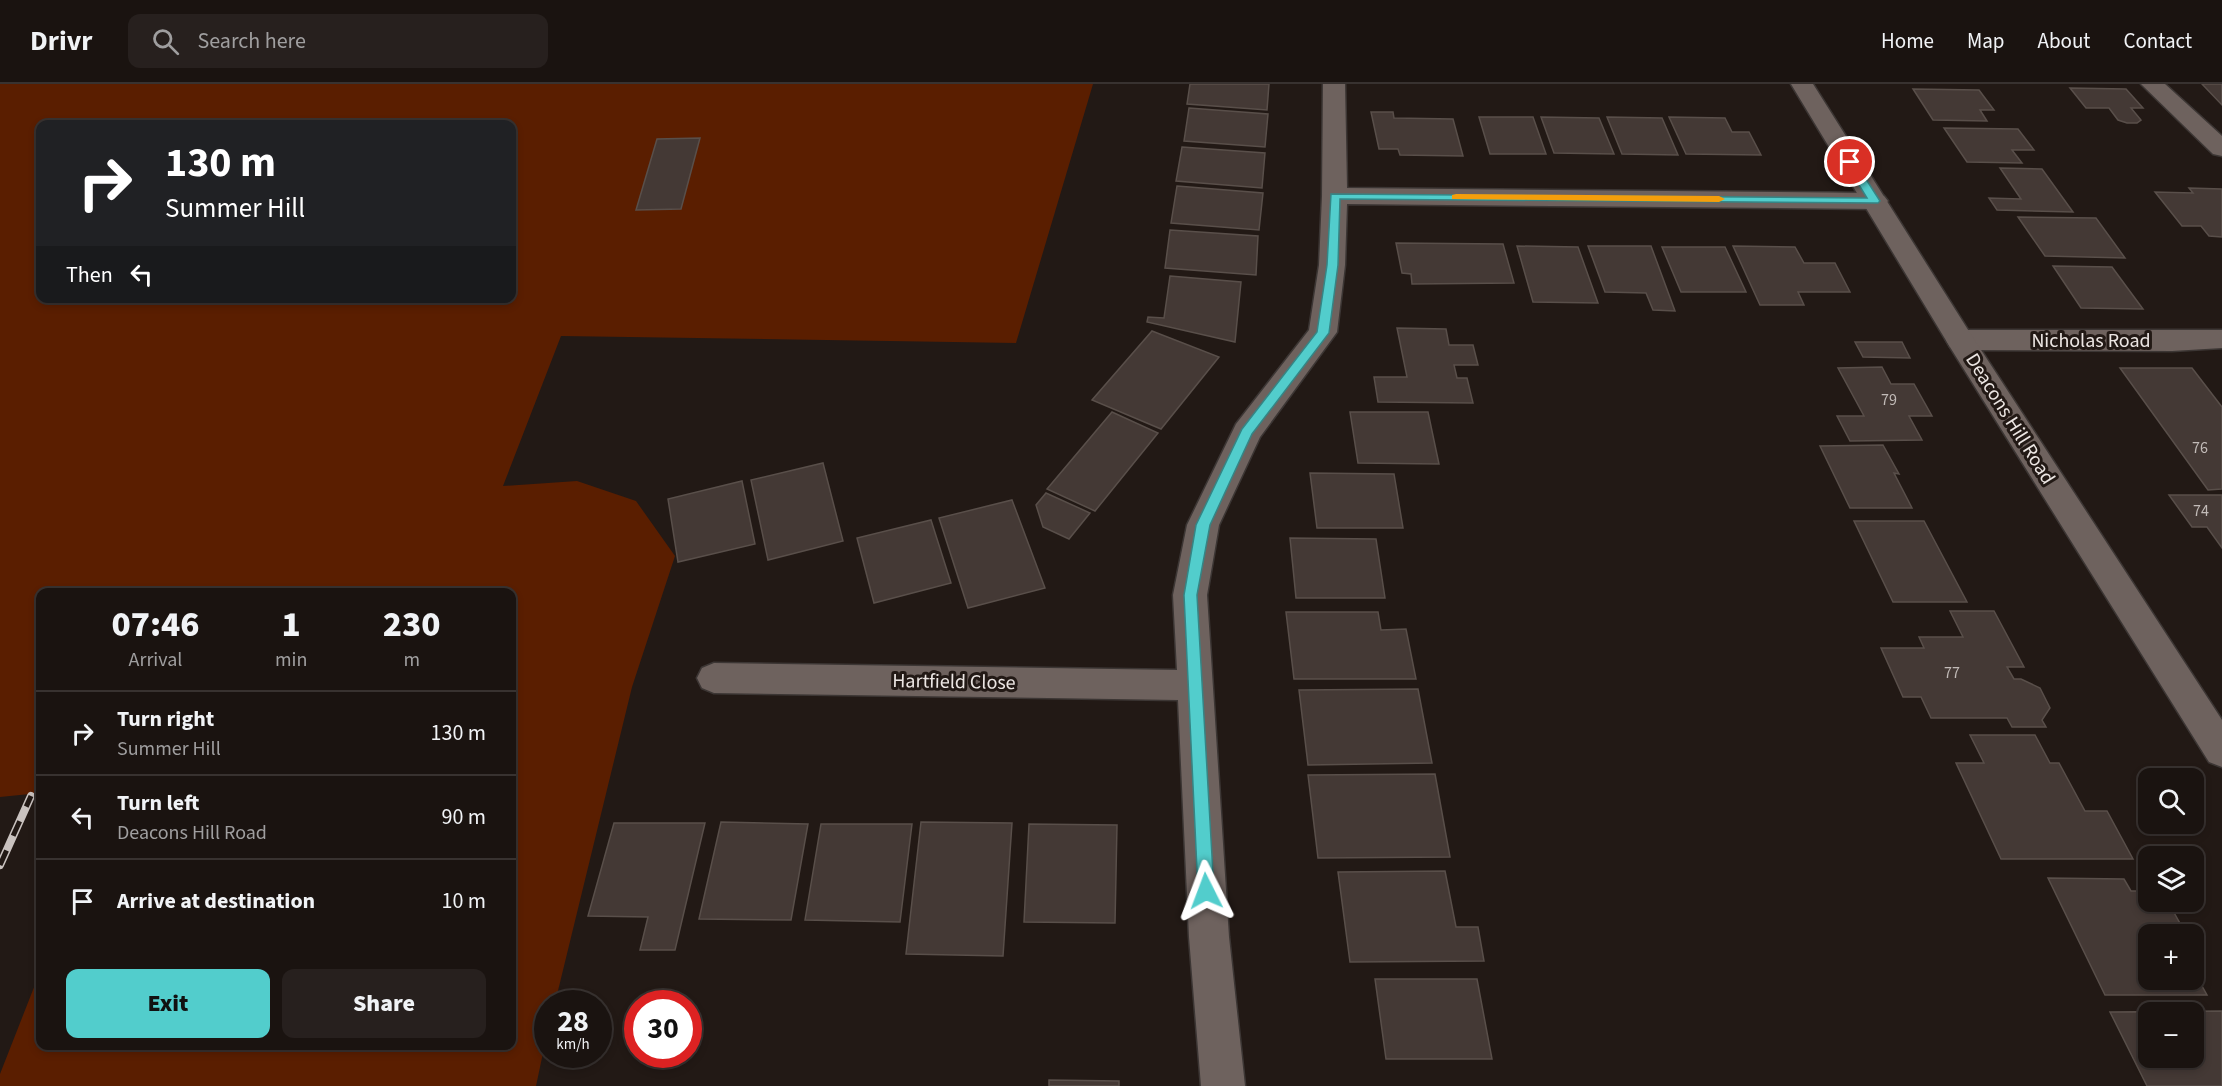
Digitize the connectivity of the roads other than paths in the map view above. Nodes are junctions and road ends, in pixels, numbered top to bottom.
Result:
1 (1334, 84) edge
2 (1802, 84) edge
3 (2152, 84) edge
4 (2222, 149) edge
5 (1335, 196) junction
6 (1875, 201) junction
7 (2222, 339) edge
8 (1960, 340) junction
9 (714, 678) dead end
10 (1195, 685) junction
11 (2222, 751) edge
12 (1223, 1086) edge

1 - 5 street
2 - 6 street, Deacons Hill Road
3 - 4 street
5 - 6 street
5 - 10 street
6 - 8 street, Deacons Hill Road
7 - 8 street, Nicholas Road
8 - 11 street, Deacons Hill Road
9 - 10 street, Hartfield Close
10 - 12 street

